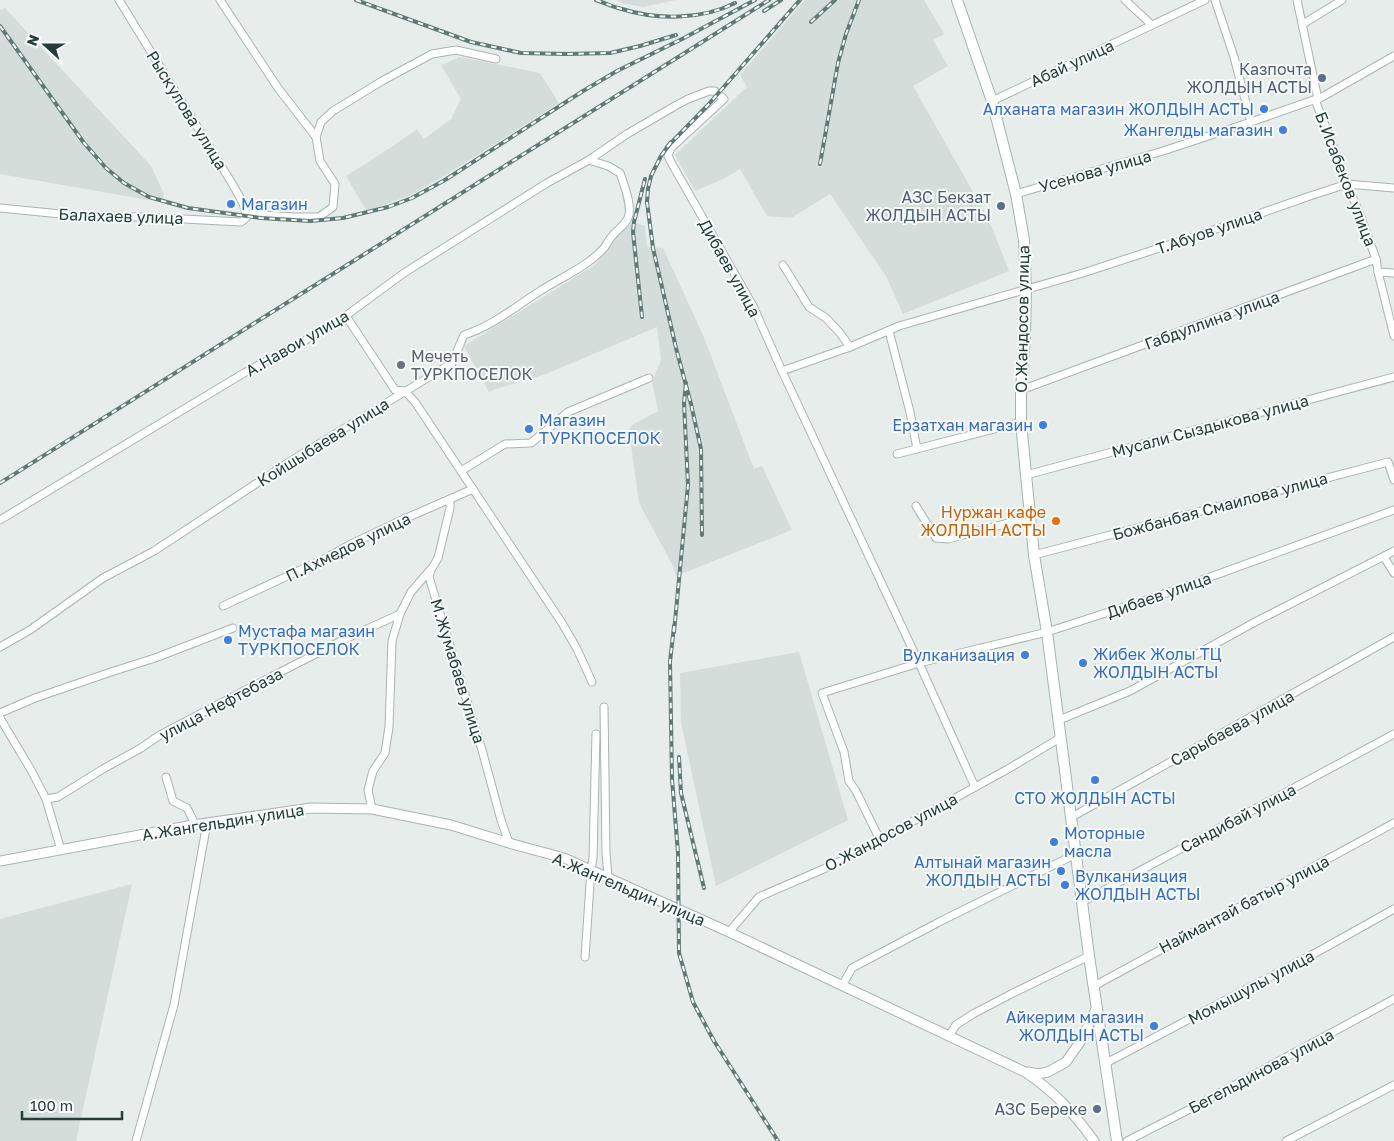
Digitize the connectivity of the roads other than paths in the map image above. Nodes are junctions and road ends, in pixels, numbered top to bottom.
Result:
1 (119, 0) edge
2 (220, 0) edge
3 (957, 0) edge
4 (1125, 0) edge
5 (1205, 0) edge
6 (1214, 0) edge
7 (1297, 0) edge
8 (1342, 0) edge
9 (1303, 24) junction
10 (1152, 25) junction
11 (1394, 56) edge
12 (496, 59) dead end
13 (1316, 99) junction
14 (992, 101) junction
15 (1251, 122) junction
16 (316, 137) junction
17 (589, 160) junction
18 (674, 167) joint
19 (1347, 184) junction
20 (1394, 188) edge
21 (1016, 194) junction
22 (0, 208) edge
23 (246, 214) junction
24 (1376, 260) junction
25 (783, 265) dead end
26 (1378, 272) junction
27 (1394, 273) edge
28 (1026, 289) junction
29 (346, 316) junction
30 (888, 331) junction
31 (1394, 336) edge
32 (850, 347) junction
33 (782, 371) junction
34 (1394, 377) edge
35 (649, 378) dead end
36 (1021, 390) junction
37 (405, 391) junction
38 (1021, 422) junction
39 (917, 449) junction
40 (897, 454) dead end
41 (461, 471) junction
42 (1026, 476) junction
43 (1394, 480) edge
44 (474, 489) junction
45 (450, 499) junction
46 (916, 506) dead end
47 (1394, 510) edge
48 (1031, 517) junction
49 (0, 520) edge
50 (1394, 551) edge
51 (1034, 555) junction
52 (1384, 557) junction
53 (430, 570) junction
54 (1394, 573) edge
55 (223, 606) dead end
56 (400, 614) junction
57 (233, 628) dead end
58 (1047, 632) junction
59 (1394, 637) edge
60 (0, 647) edge
61 (919, 663) junction
62 (592, 682) dead end
63 (604, 707) dead end
64 (0, 713) edge
65 (0, 718) edge
66 (1058, 720) junction
67 (3, 730) edge
68 (596, 734) dead end
69 (1394, 734) edge
70 (1060, 738) junction
71 (166, 777) dead end
72 (975, 787) junction
73 (46, 799) junction
74 (372, 809) junction
75 (1070, 818) junction
76 (207, 823) junction
77 (1394, 823) edge
78 (195, 824) junction
79 (879, 838) junction
80 (509, 843) junction
81 (61, 850) junction
82 (1076, 854) junction
83 (0, 861) edge
84 (590, 870) junction
85 (608, 877) junction
86 (1082, 902) junction
87 (1394, 909) edge
88 (729, 932) junction
89 (585, 956) dead end
90 (1089, 956) junction
91 (842, 986) junction
92 (1094, 986) junction
93 (1394, 998) edge
94 (1097, 1006) junction
95 (949, 1036) junction
96 (1106, 1063) junction
97 (1025, 1072) junction
98 (1394, 1084) edge
99 (136, 1141) edge
100 (1094, 1141) edge
101 (1117, 1141) edge
102 (1127, 1141) edge
103 (1286, 1141) edge

1 - 23 street, Рыскулова улица
2 - 16 street
3 - 14 main road, О.Жандосов улица
4 - 10 street
5 - 10 street, Абай улица
6 - 15 street
7 - 9 street, Б.Исабеков улица
8 - 9 street
9 - 13 street, Б.Исабеков улица
10 - 14 street, Абай улица
11 - 13 street, Усенова улица
12 - 16 street
13 - 15 street, Усенова улица
13 - 19 street, Б.Исабеков улица
14 - 21 main road, О.Жандосов улица
15 - 21 street, Усенова улица
16 - 23 street
17 - 18 street, А.Навои улица
17 - 29 street, А.Навои улица
17 - 37 street, Койшыбаева улица
18 - 33 street, Дибаев улица
19 - 20 street, Т.Абуов улица
19 - 24 street, Б.Исабеков улица
19 - 28 street, Т.Абуов улица
21 - 28 main road, О.Жандосов улица
22 - 23 street, Балахаев улица
24 - 26 street
24 - 36 street, Габдуллина улица
25 - 32 street
26 - 27 street
26 - 31 street
28 - 30 street
28 - 36 main road, О.Жандосов улица
29 - 37 street
29 - 49 street, А.Навои улица
30 - 32 street
30 - 39 street
32 - 33 street
33 - 61 street, Дибаев улица
34 - 42 street, Мусали Сыздыкова улица
35 - 41 street
36 - 38 main road, О.Жандосов улица
37 - 41 street
37 - 60 street, Койшыбаева улица
38 - 39 street
38 - 42 main road, О.Жандосов улица
39 - 40 street
41 - 44 street
42 - 48 main road, О.Жандосов улица
43 - 51 street, Божбанбая Смаилова улица
44 - 45 street, П.Ахмедов улица
44 - 62 street
45 - 53 street
45 - 55 street, П.Ахмедов улица
46 - 48 street
47 - 58 street, Дибаев улица
48 - 51 main road, О.Жандосов улица
50 - 52 street
51 - 58 main road, О.Жандосов улица
52 - 54 street
52 - 66 street
53 - 56 street
53 - 80 street, М.Жумабаев улица
56 - 73 street, улица Нефтебаза
56 - 74 street
57 - 64 street
58 - 61 street, Дибаев улица
58 - 66 main road, О.Жандосов улица
59 - 75 street, Сарыбаева улица
61 - 72 street, Дибаев улица
61 - 79 street, Дибаев улица
63 - 85 street
65 - 67 street
66 - 70 main road, О.Жандосов улица
67 - 73 street
68 - 84 street
69 - 86 street, Сандибай улица
70 - 72 street, О.Жандосов улица
70 - 75 main road, О.Жандосов улица
71 - 78 street
72 - 79 street, О.Жандосов улица
73 - 81 street
74 - 76 street, А.Жангельдин улица
74 - 80 street, А.Жангельдин улица
75 - 82 main road, О.Жандосов улица
76 - 78 street, А.Жангельдин улица
76 - 99 street
77 - 92 street, Наймантай батыр улица
78 - 81 street, А.Жангельдин улица
79 - 88 street, О.Жандосов улица
80 - 84 street, А.Жангельдин улица
81 - 83 street, А.Жангельдин улица
82 - 86 main road, О.Жандосов улица
82 - 91 street
84 - 85 street, А.Жангельдин улица
84 - 89 street
85 - 88 street, А.Жангельдин улица
86 - 90 main road, О.Жандосов улица
87 - 96 street, Момышулы улица
88 - 91 street, А.Жангельдин улица
90 - 92 main road, О.Жандосов улица
90 - 95 street
91 - 95 street, А.Жангельдин улица
92 - 94 main road, О.Жандосов улица
93 - 102 street, Бегельдинова улица
94 - 96 main road, О.Жандосов улица
94 - 97 street
95 - 97 street, А.Жангельдин улица
96 - 101 main road, О.Жандосов улица
97 - 100 street, А.Жангельдин улица
98 - 103 street

